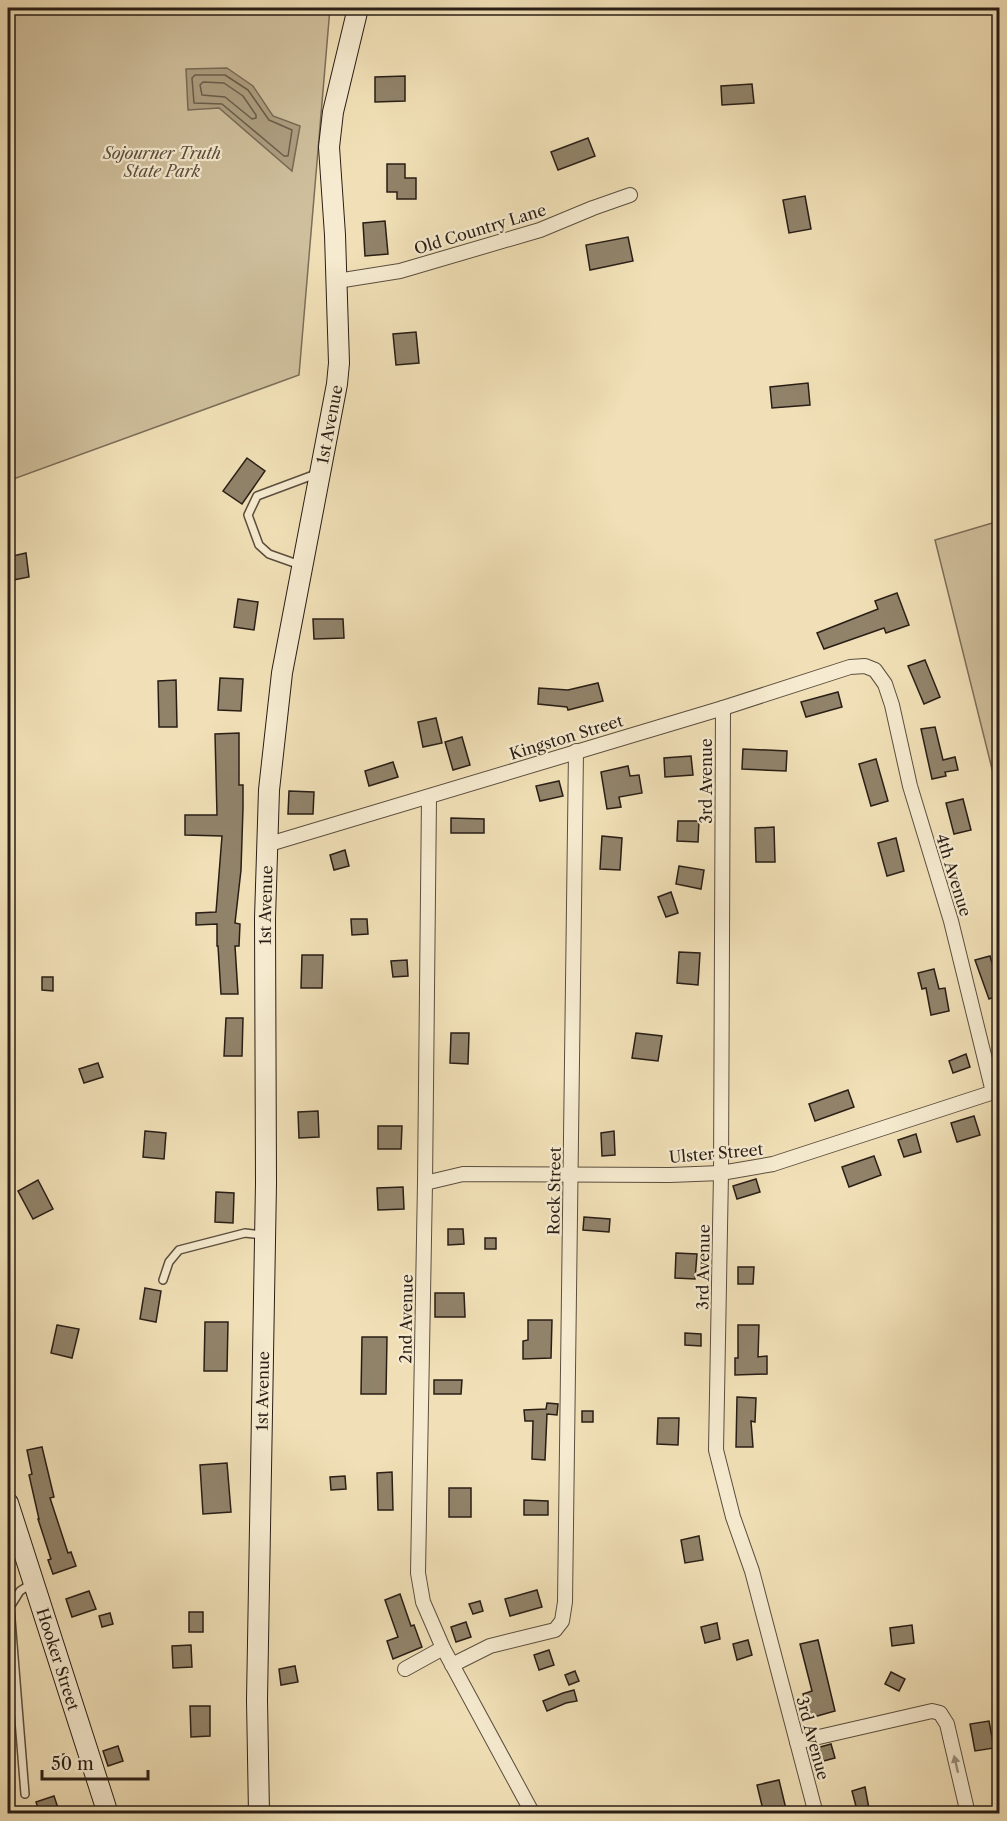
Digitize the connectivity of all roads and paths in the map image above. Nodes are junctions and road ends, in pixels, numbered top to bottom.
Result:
1 (358, 8) edge
2 (630, 195) dead end
3 (337, 281) junction
4 (320, 472) junction
5 (303, 566) junction
6 (875, 670) joint
7 (723, 708) junction
8 (576, 751) junction
9 (429, 797) junction
10 (267, 845) junction
11 (996, 1091) edge
12 (721, 1173) junction
13 (571, 1175) junction
14 (425, 1182) junction
15 (266, 1235) junction
16 (163, 1280) dead end
17 (8, 1503) edge
18 (34, 1583) junction
19 (443, 1648) junction
20 (452, 1665) junction
21 (405, 1669) dead end
22 (797, 1742) junction
23 (25, 1794) dead end
24 (108, 1814) edge
25 (259, 1814) edge
26 (533, 1814) edge
27 (816, 1814) edge
28 (968, 1814) edge

1 - 3 street, 1st Avenue
2 - 3 street, Old Country Lane
3 - 4 street, 1st Avenue
4 - 5 street, 1st Avenue
4 - 5 lane
5 - 10 street, 1st Avenue
6 - 7 street, Kingston Street
6 - 11 street, 4th Avenue
7 - 8 street, Kingston Street
7 - 12 street, 3rd Avenue
8 - 9 street, Kingston Street
8 - 13 street, Rock Street
9 - 10 street, Kingston Street
9 - 14 street, 2nd Avenue
10 - 15 street, 1st Avenue
11 - 12 street, Ulster Street
12 - 13 street, Ulster Street
12 - 22 street, 3rd Avenue
13 - 14 street, Ulster Street
13 - 20 street, Rock Street
14 - 19 street, 2nd Avenue
15 - 16 lane
15 - 25 street, 1st Avenue
17 - 18 street, Hooker Street
18 - 23 lane
18 - 24 street, Hooker Street
19 - 20 street, 2nd Avenue
19 - 21 street
20 - 26 street, 2nd Avenue
22 - 27 street, 3rd Avenue
28 -> 22 street

